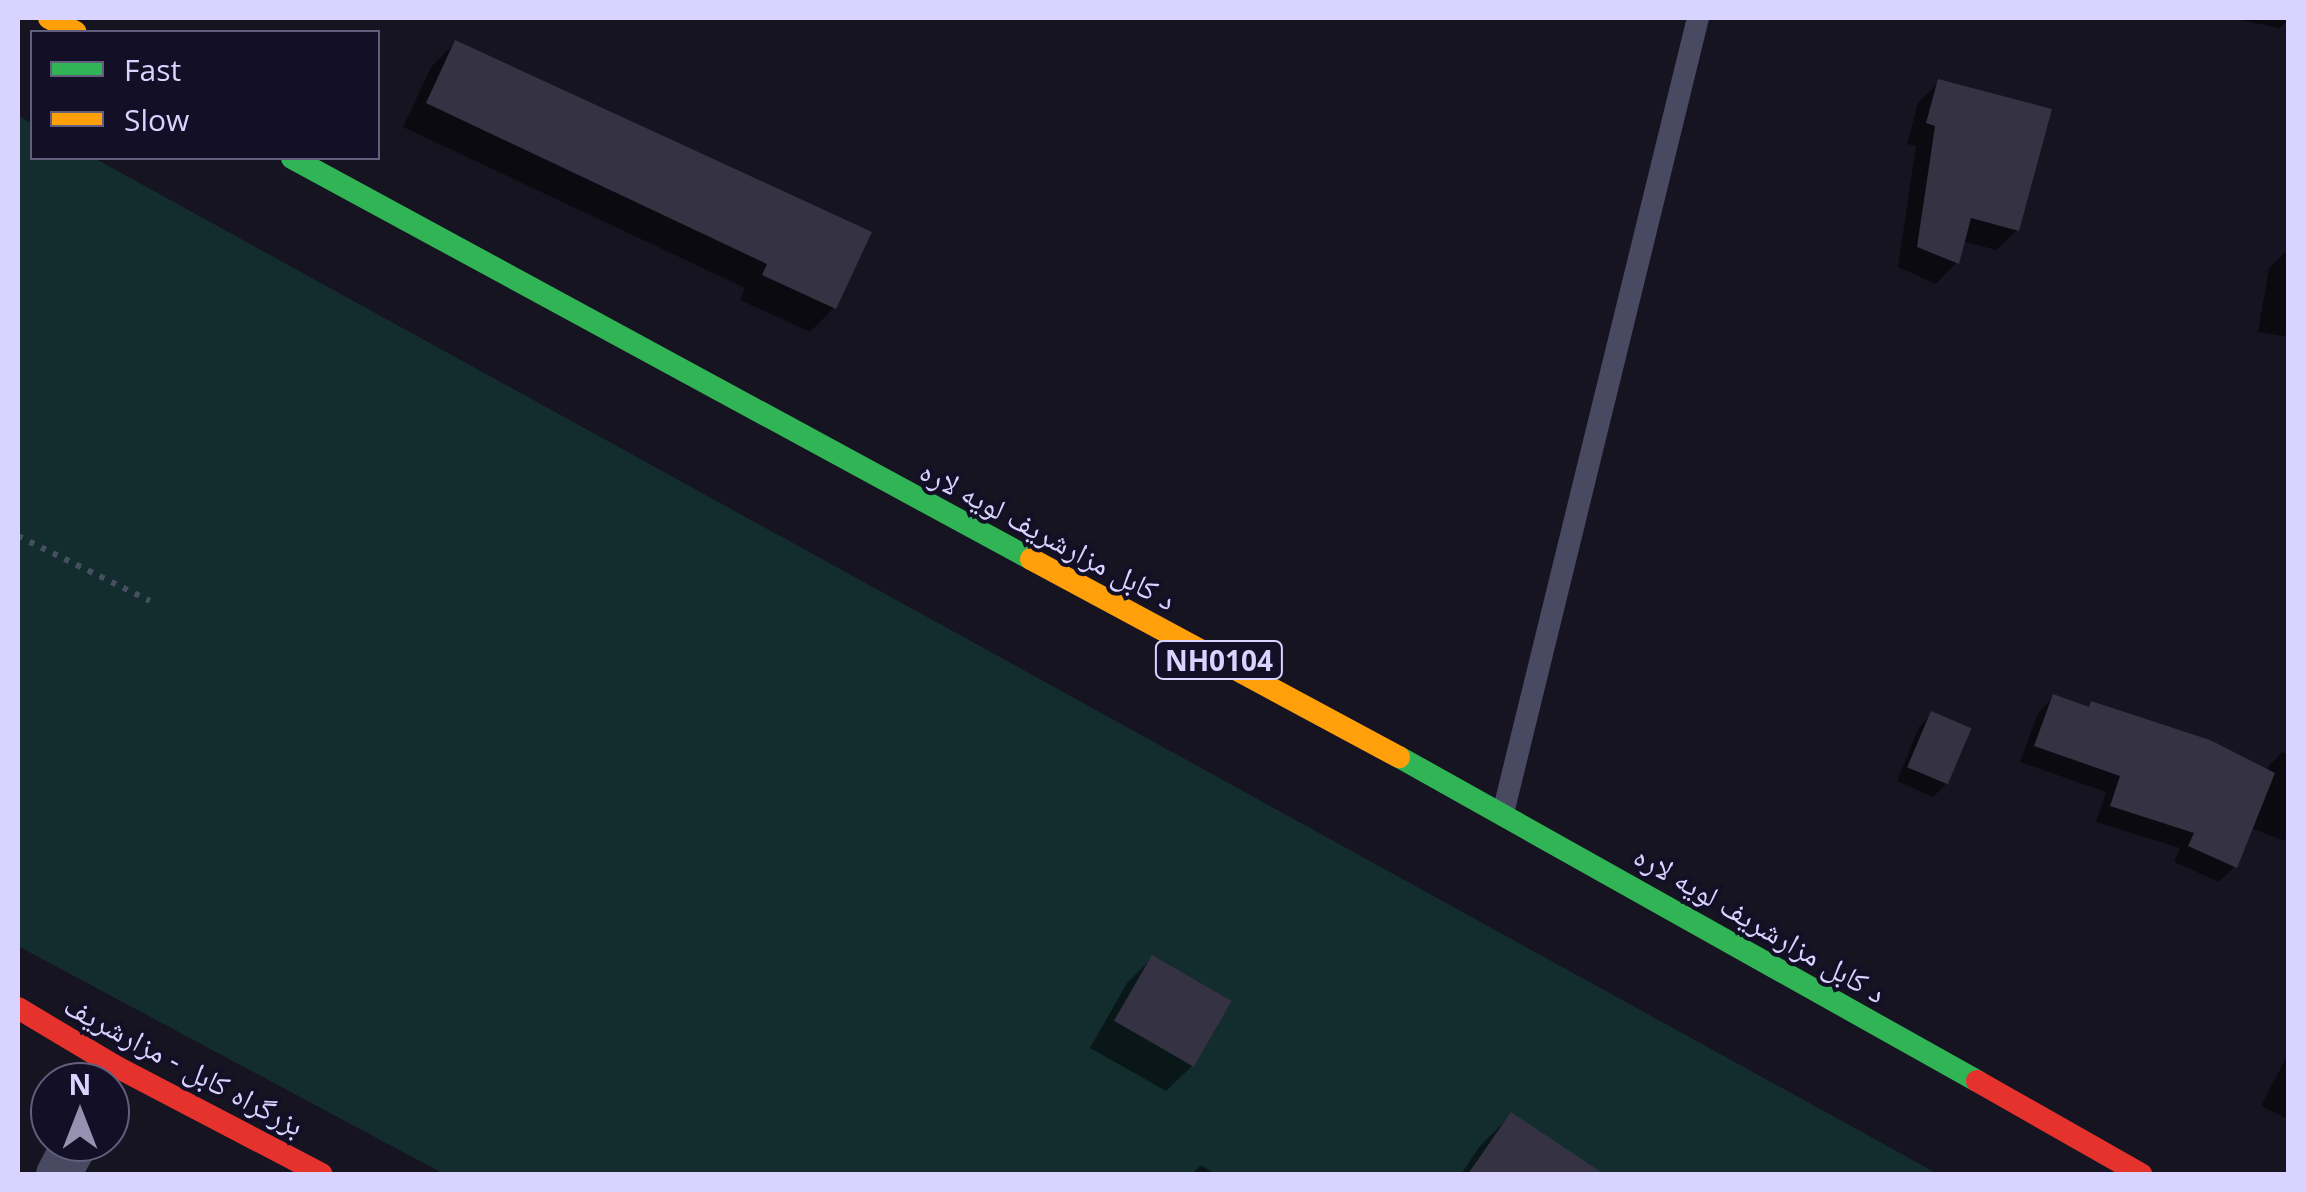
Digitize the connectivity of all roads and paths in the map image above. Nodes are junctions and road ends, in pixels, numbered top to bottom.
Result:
1 (49, 18) edge
2 (1698, 18) edge
3 (71, 30) edge
4 (295, 160) edge
5 (18, 536) edge
6 (150, 601) dead end
7 (1503, 813) junction
8 (18, 1008) edge
9 (93, 1062) edge
10 (130, 1084) edge
11 (296, 1168) edge
12 (2141, 1174) edge

1 - 3 highway
2 - 7 lane
4 - 7 highway, د کابل مزارشریف لویه لاره / NH0104
5 - 6 path
7 - 12 highway, د کابل مزارشریف لویه لاره / NH0104
8 - 9 highway, بزرگراه کابل - مزارشریف
10 - 11 highway, بزرگراه کابل - مزارشریف

